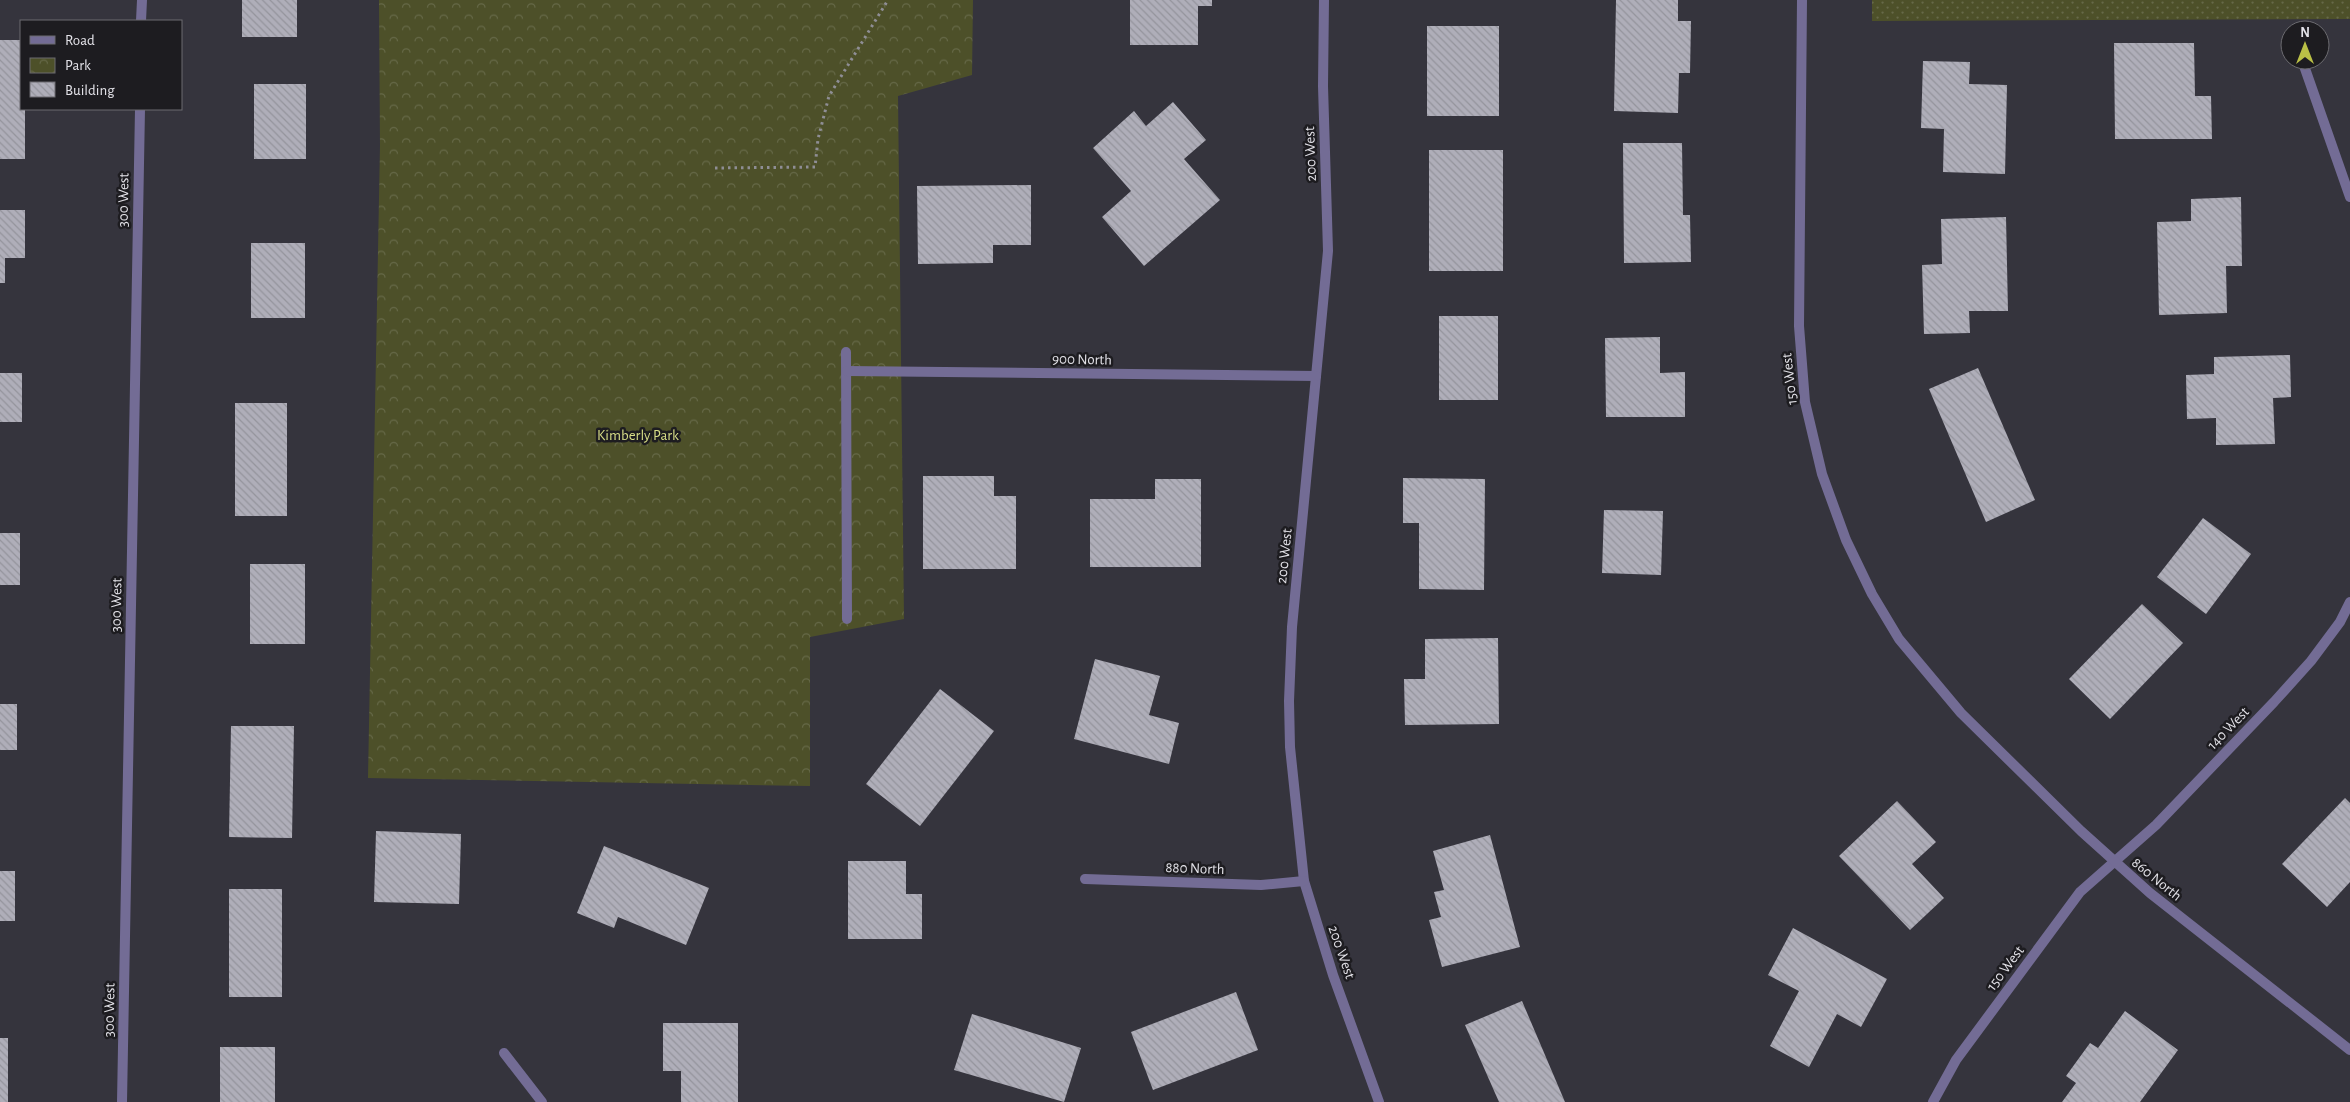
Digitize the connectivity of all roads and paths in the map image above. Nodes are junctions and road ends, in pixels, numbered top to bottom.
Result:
1 (142, 0) edge
2 (888, 0) edge
3 (1324, 0) edge
4 (1802, 0) edge
5 (141, 20) edge
6 (2306, 70) edge
7 (140, 110) edge
8 (715, 168) dead end
9 (2350, 197) edge
10 (846, 352) dead end
11 (847, 371) junction
12 (1316, 376) junction
13 (2350, 602) edge
14 (847, 619) dead end
15 (1960, 713) joint
16 (2114, 863) junction
17 (1085, 880) dead end
18 (1304, 881) junction
19 (2350, 1050) edge
20 (504, 1053) dead end
21 (122, 1102) edge
22 (542, 1102) edge
23 (1379, 1102) edge
24 (1933, 1102) edge

1 - 5 street
2 - 8 path
3 - 12 street, 200 West
4 - 15 street, 150 West
6 - 9 street
7 - 21 street, 300 West
10 - 11 street
11 - 12 street, 900 North
11 - 14 street
12 - 18 street, 200 West
13 - 16 street, 140 West
15 - 16 street, 860 North
16 - 19 street, 860 North
16 - 24 street, 150 West
17 - 18 street, 880 North
18 - 23 street, 200 West
20 - 22 street

